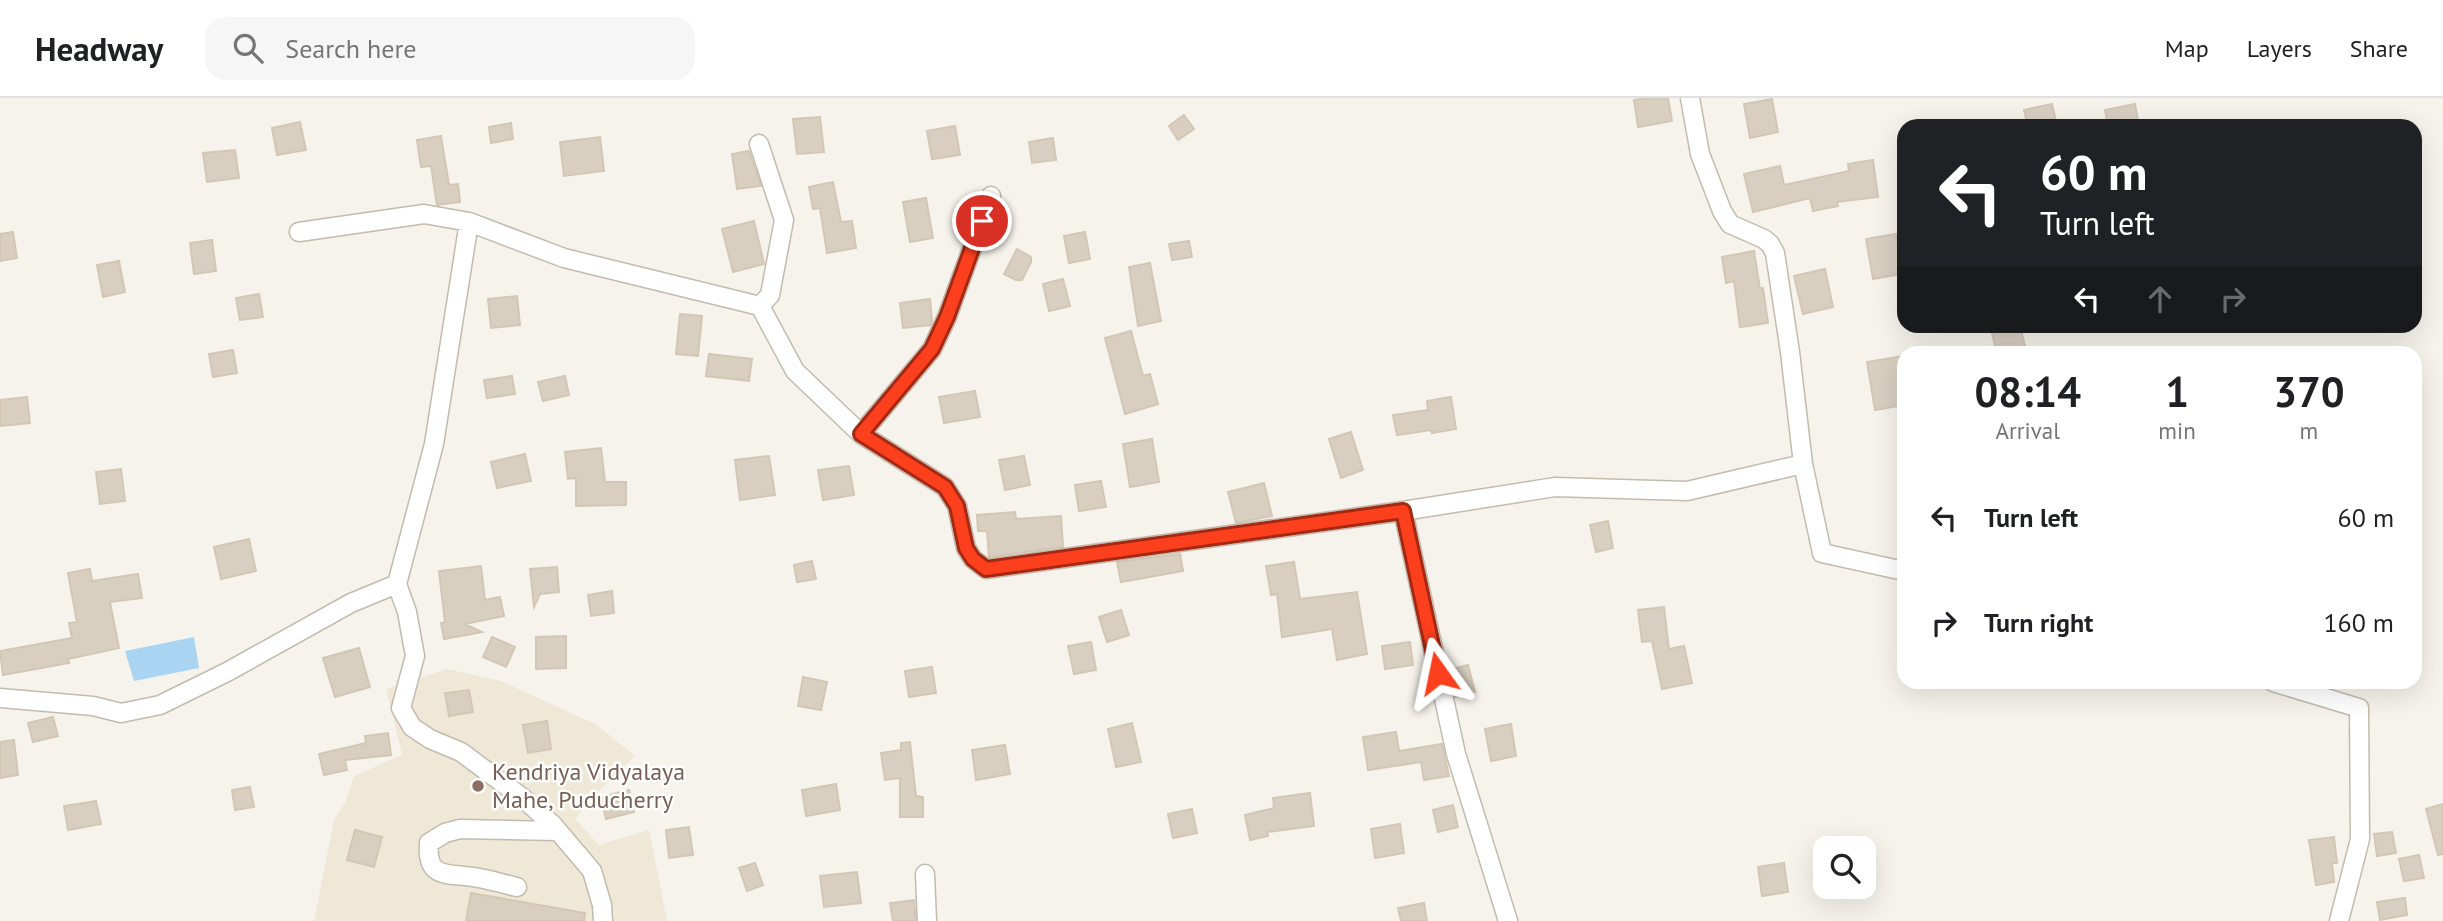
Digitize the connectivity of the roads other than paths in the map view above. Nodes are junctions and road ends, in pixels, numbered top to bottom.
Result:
1 (1690, 98) edge
2 (759, 144) dead end
3 (991, 196) dead end
4 (469, 222) junction
5 (299, 232) dead end
6 (760, 306) junction
7 (861, 434) junction
8 (1804, 464) junction
9 (1403, 511) junction
10 (1897, 569) edge
11 (397, 584) junction
12 (2296, 689) edge
13 (0, 698) edge
14 (558, 831) junction
15 (925, 874) dead end
16 (517, 887) dead end
17 (603, 921) edge
18 (928, 921) edge
19 (1508, 921) edge
20 (2339, 921) edge

1 - 8 street
2 - 6 street
3 - 7 street
4 - 5 street
4 - 6 street
4 - 11 street
6 - 7 street
7 - 9 street
8 - 9 street
8 - 10 street
9 - 19 street
11 - 13 street
11 - 14 street
12 - 20 street
14 - 16 street
14 - 17 street
15 - 18 street

